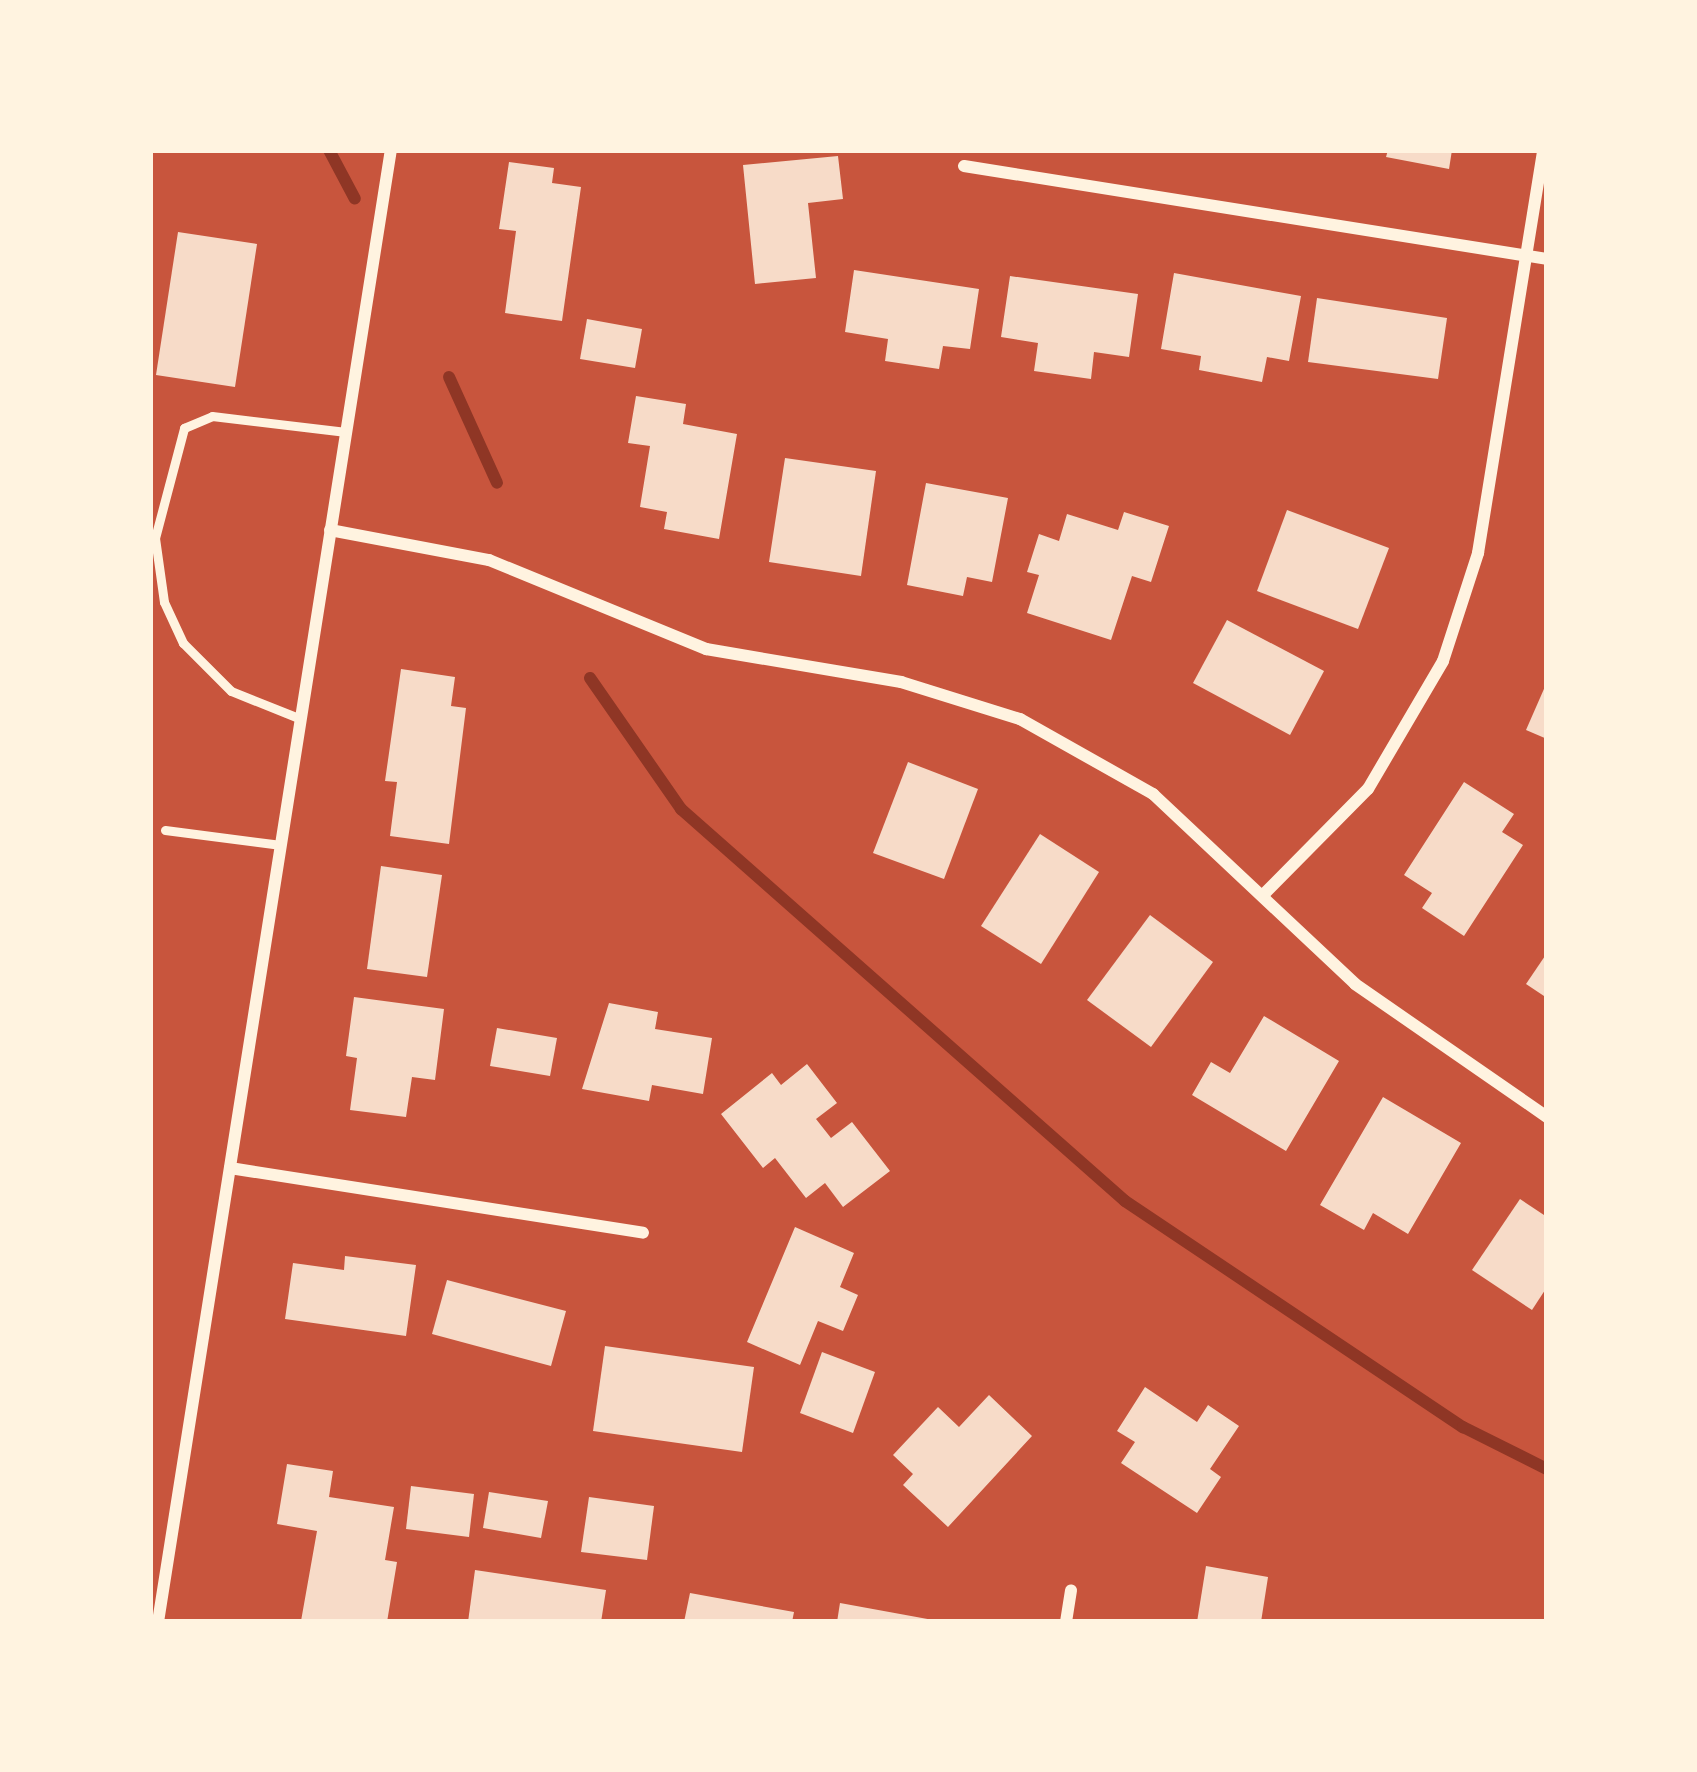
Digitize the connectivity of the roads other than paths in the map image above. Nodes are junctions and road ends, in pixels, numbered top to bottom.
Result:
1 (391, 150) edge
2 (1543, 150) edge
3 (964, 166) dead end
4 (1526, 256) junction
5 (1547, 259) edge
6 (346, 432) junction
7 (331, 530) junction
8 (301, 719) junction
9 (165, 830) dead end
10 (280, 845) junction
11 (1263, 895) junction
12 (1547, 1117) edge
13 (230, 1168) junction
14 (643, 1233) dead end
15 (1071, 1590) dead end
16 (158, 1622) edge
17 (1066, 1622) edge

1 - 6 street
2 - 4 street
3 - 4 street
4 - 5 street
4 - 11 street
6 - 7 street
6 - 8 lane
7 - 8 street
7 - 11 street
8 - 10 street
9 - 10 lane
10 - 13 street
11 - 12 street
13 - 14 street
13 - 16 street
15 - 17 street

